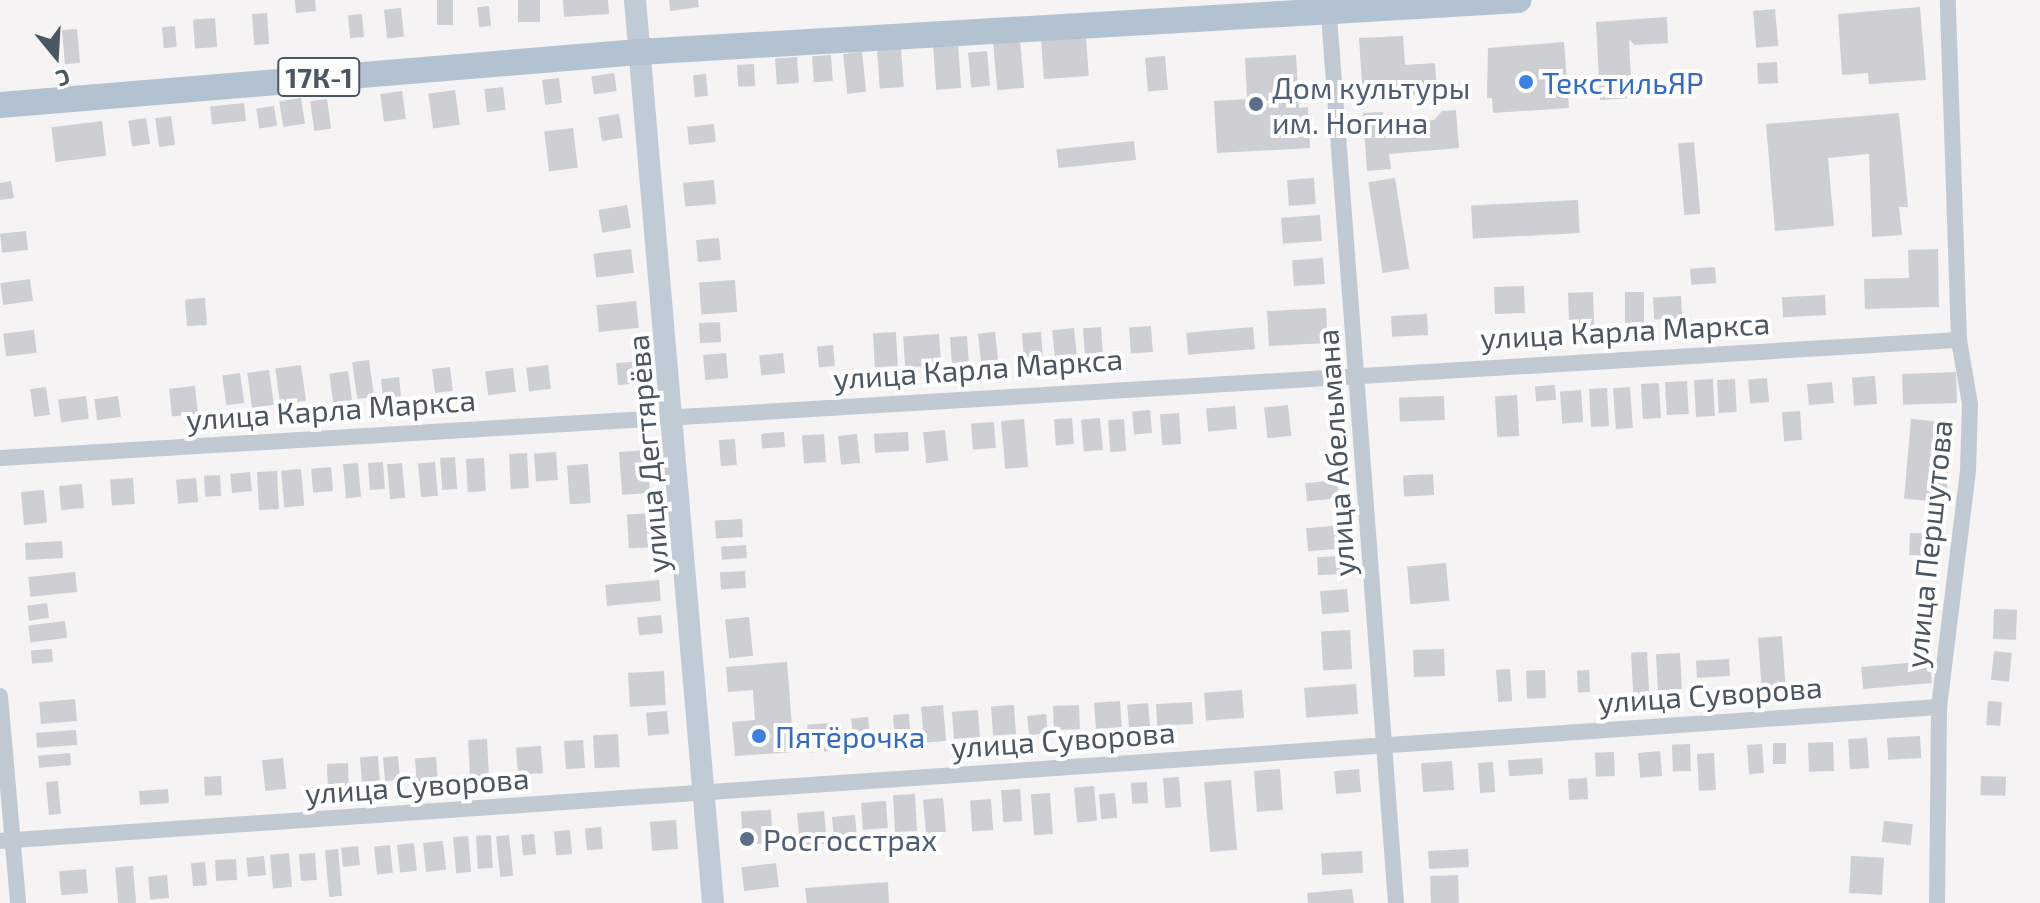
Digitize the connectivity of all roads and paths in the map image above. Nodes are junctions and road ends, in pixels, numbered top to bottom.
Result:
1 (635, 0) edge
2 (1518, 0) edge
3 (1948, 0) edge
4 (1328, 6) edge
5 (639, 52) junction
6 (0, 105) edge
7 (1959, 340) junction
8 (1358, 373) junction
9 (673, 416) junction
10 (0, 458) edge
11 (0, 696) edge
12 (1939, 707) junction
13 (1385, 743) junction
14 (705, 794) junction
15 (6, 841) edge
16 (18, 903) edge
17 (713, 903) edge
18 (1396, 903) edge
19 (1937, 903) edge

1 - 5 main road, улица Дегтярёва
2 - 4 main road, 17К-1
3 - 7 street, улица Першутова
4 - 5 main road, 17К-1
4 - 8 street, улица Абельмана
5 - 6 main road, 17К-1
5 - 9 main road, улица Дегтярёва
7 - 8 street, улица Карла Маркса
7 - 12 street, улица Першутова
8 - 9 street, улица Карла Маркса
8 - 13 street, улица Абельмана
9 - 10 street, улица Карла Маркса
9 - 14 main road, улица Дегтярёва
11 - 15 street
12 - 13 street, улица Суворова
12 - 19 street, улица Першутова
13 - 14 street, улица Суворова
13 - 18 street, улица Абельмана
14 - 15 street, улица Суворова
14 - 17 main road, улица Дегтярёва
15 - 16 street

